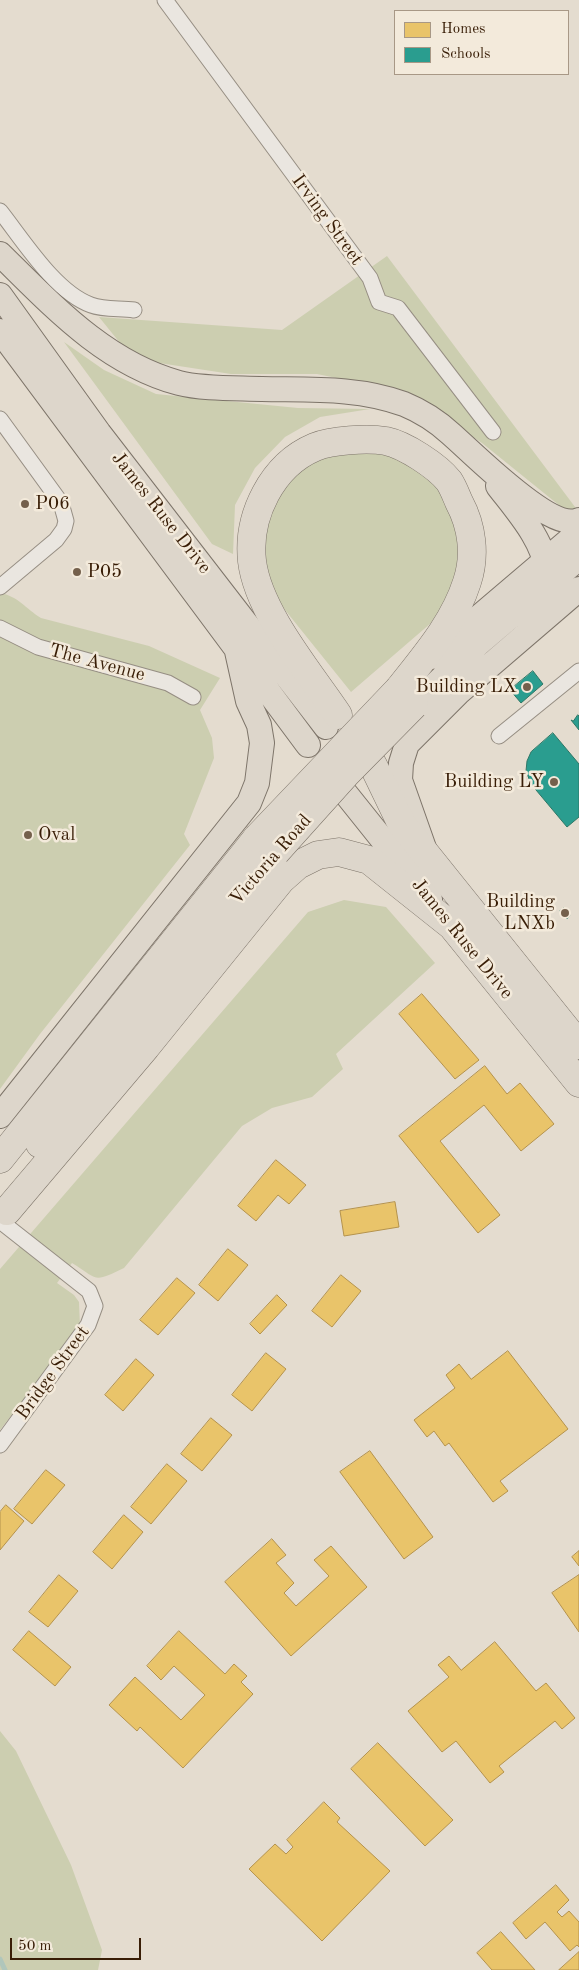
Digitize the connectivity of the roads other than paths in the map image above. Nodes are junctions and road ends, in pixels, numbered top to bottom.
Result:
1 (165, 0) edge
2 (0, 211) edge
3 (0, 254) edge
4 (0, 295) edge
5 (134, 310) dead end
6 (0, 331) edge
7 (0, 419) edge
8 (493, 432) dead end
9 (475, 458) junction
10 (579, 520) edge
11 (579, 532) edge
12 (579, 558) edge
13 (545, 560) junction
14 (0, 587) edge
15 (579, 589) edge
16 (536, 594) junction
17 (0, 628) edge
18 (236, 647) junction
19 (579, 671) edge
20 (193, 697) dead end
21 (406, 697) junction
22 (332, 721) joint
23 (499, 736) dead end
24 (308, 745) dead end
25 (368, 770) dead end
26 (346, 794) dead end
27 (267, 845) junction
28 (427, 856) junction
29 (452, 926) junction
30 (579, 1045) edge
31 (579, 1083) edge
32 (0, 1116) edge
33 (0, 1159) edge
34 (2, 1209) edge
35 (0, 1445) edge

1 - 8 street, Irving Street
2 - 5 street
3 - 9 main road
4 - 22 main road, James Ruse Drive
6 - 18 main road, James Ruse Drive
7 - 14 street
9 - 10 main road
9 - 13 main road
11 - 13 main road, Victoria Road
12 - 16 main road, Victoria Road
13 - 16 main road
13 - 21 main road, Victoria Road
15 - 28 main road
16 - 21 main road, Victoria Road
17 - 20 street, The Avenue
18 - 24 main road, James Ruse Drive
18 - 32 main road
19 - 23 street
21 - 22 highway
21 - 27 highway, Victoria Road, bridge
25 - 28 highway, James Ruse Drive
26 - 29 main road, James Ruse Drive
27 - 33 highway, Victoria Road
27 - 34 highway, Victoria Road
28 - 30 highway, James Ruse Drive
29 - 31 highway, James Ruse Drive
29 - 34 highway
34 - 35 street, Bridge Street

